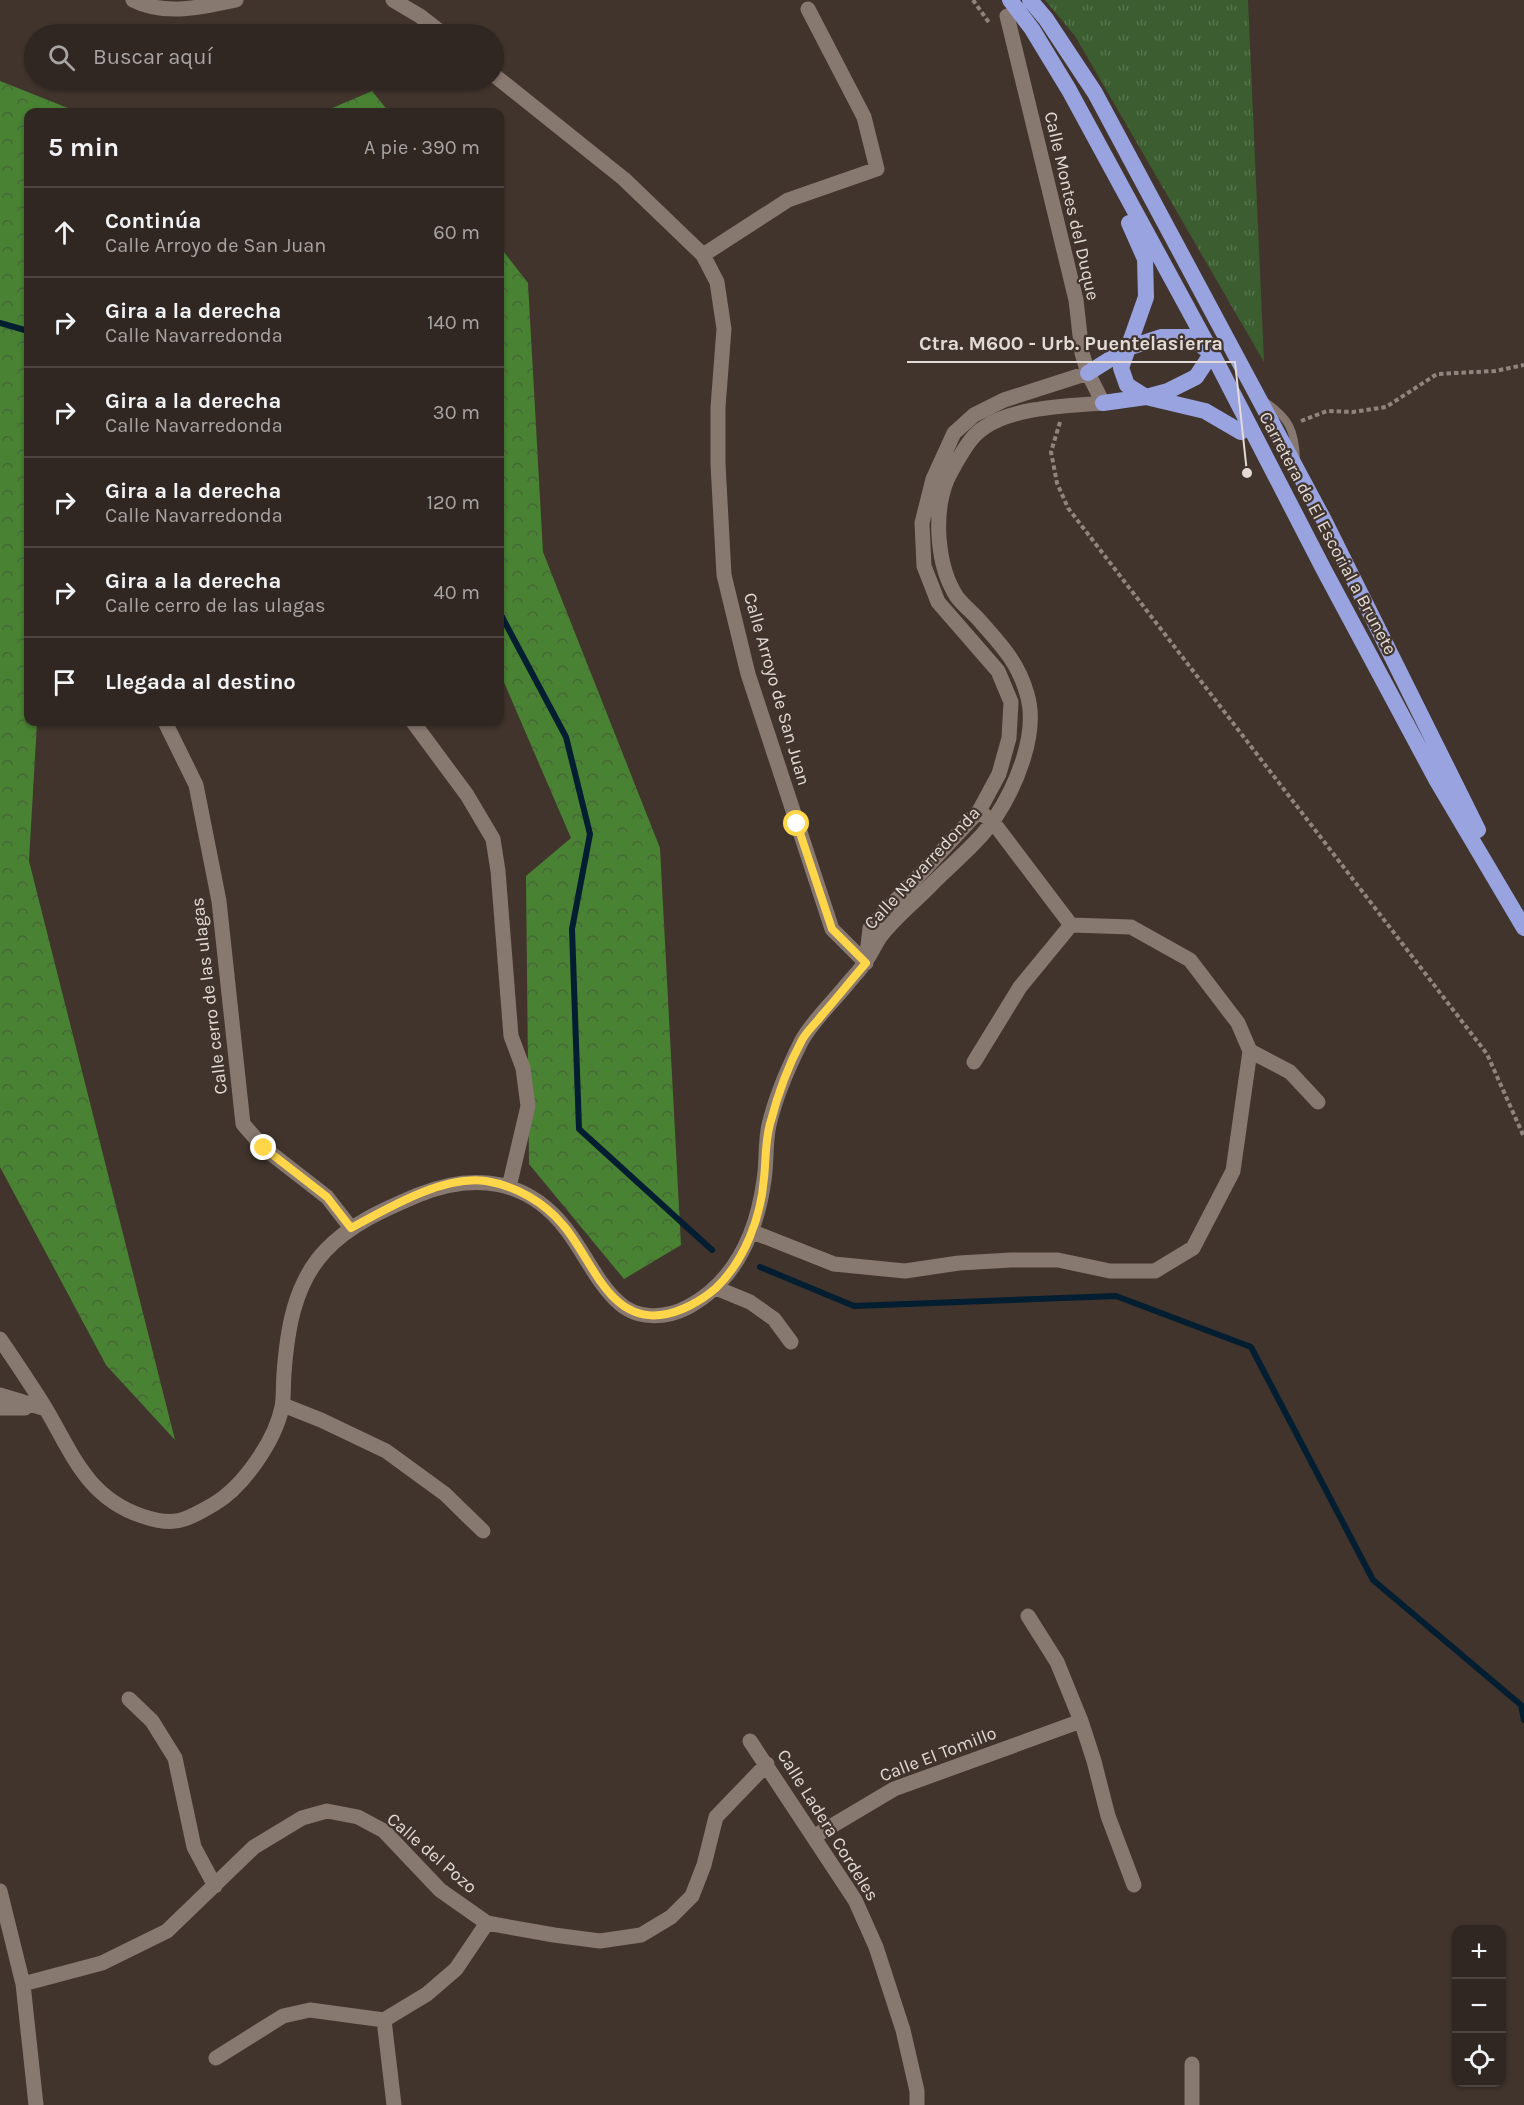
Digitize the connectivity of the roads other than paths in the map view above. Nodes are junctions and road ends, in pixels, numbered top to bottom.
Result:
1 (133, 0) edge
2 (236, 0) edge
3 (393, 0) edge
4 (1030, 0) edge
5 (1009, 8) edge
6 (808, 9) dead end
7 (430, 24) edge
8 (504, 83) edge
9 (1091, 132) junction
10 (1179, 249) junction
11 (703, 255) junction
12 (1128, 348) junction
13 (1212, 353) junction
14 (1088, 373) junction
15 (1146, 397) junction
16 (1258, 397) junction
17 (1102, 403) junction
18 (1241, 432) junction
19 (1296, 469) junction
20 (1325, 522) junction
21 (1324, 570) junction
22 (167, 726) edge
23 (416, 726) edge
24 (979, 811) junction
25 (993, 822) junction
26 (1071, 925) junction
27 (1524, 926) edge
28 (866, 963) junction
29 (1250, 1051) junction
30 (975, 1062) dead end
31 (1318, 1102) dead end
32 (510, 1187) junction
33 (351, 1228) junction
34 (753, 1232) junction
35 (716, 1288) junction
36 (0, 1340) edge
37 (791, 1342) dead end
38 (0, 1395) edge
39 (283, 1405) junction
40 (0, 1408) edge
41 (46, 1409) junction
42 (483, 1531) dead end
43 (1028, 1616) dead end
44 (129, 1699) dead end
45 (1081, 1721) junction
46 (750, 1741) dead end
47 (767, 1764) junction
48 (814, 1836) junction
49 (1134, 1885) dead end
50 (215, 1886) junction
51 (0, 1891) edge
52 (487, 1923) junction
53 (23, 1984) junction
54 (384, 2020) junction
55 (216, 2058) dead end
56 (1192, 2064) dead end
57 (36, 2105) edge
58 (394, 2105) edge
59 (917, 2105) edge
60 (1192, 2105) edge

1 - 2 street
3 - 7 street
4 - 10 highway, Carretera de El Escorial a Brunete
5 - 9 highway, Carretera de El Escorial a Brunete
5 - 14 street, Calle Montes del Duque
6 - 11 street
8 - 11 street, Calle Arroyo de San Juan
9 - 12 highway
9 - 13 highway, Carretera de El Escorial a Brunete
10 - 13 highway
10 - 16 highway, Carretera de El Escorial a Brunete
11 - 28 street, Calle Arroyo de San Juan
12 - 13 highway
12 - 14 highway
12 - 15 highway
13 - 15 highway
13 - 18 highway
13 - 20 highway
13 - 21 highway, Carretera de El Escorial a Brunete
14 - 17 street, Calle Montes del Duque
14 - 24 street, Calle Navarredonda
15 - 17 highway
15 - 18 highway
16 - 19 highway, Carretera de El Escorial a Brunete
16 - 19 lane
17 - 25 street, Calle Navarredonda
18 - 21 highway
19 - 20 highway, Carretera de El Escorial a Brunete
20 - 27 highway, Carretera de El Escorial a Brunete
21 - 27 highway, Carretera de El Escorial a Brunete
22 - 33 street, Calle cerro de las ulagas
23 - 32 street
24 - 25 street
24 - 28 street, Calle Navarredonda
25 - 26 street
25 - 28 street, Calle Navarredonda
26 - 29 street
26 - 30 street
28 - 34 street, Calle Navarredonda
29 - 31 street
29 - 34 street
32 - 33 street, Calle Navarredonda
32 - 35 street, Calle Navarredonda
33 - 39 street, Calle Navarredonda
34 - 35 street, Calle Navarredonda
35 - 37 street
36 - 41 street, Calle Navarredonda
38 - 41 street
39 - 41 street, Calle Navarredonda
39 - 42 street
40 - 41 street
43 - 45 street
44 - 50 street
45 - 48 street, Calle El Tomillo
45 - 49 street
46 - 47 street, Calle Ladera Cordeles
47 - 48 street, Calle Ladera Cordeles
47 - 52 street, Calle del Pozo
48 - 59 street, Calle Ladera Cordeles
50 - 52 street, Calle del Pozo
50 - 53 street, Calle del Pozo
51 - 53 street
52 - 54 street
53 - 57 street
54 - 55 street
54 - 58 street
56 - 60 street

